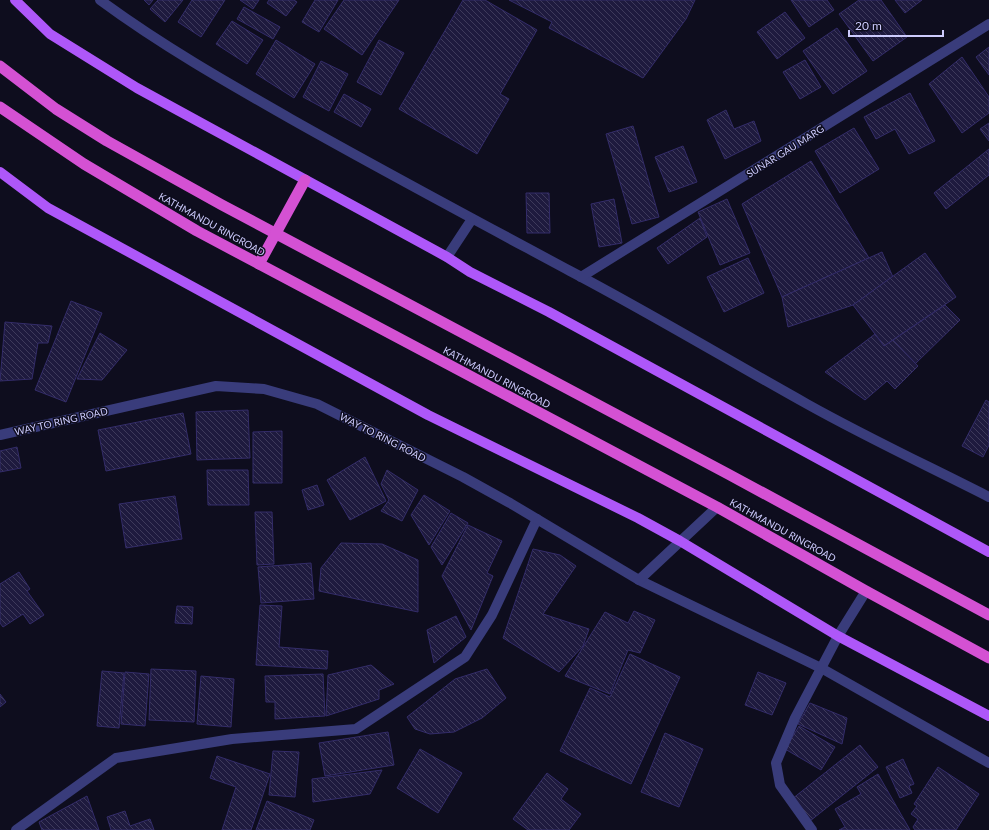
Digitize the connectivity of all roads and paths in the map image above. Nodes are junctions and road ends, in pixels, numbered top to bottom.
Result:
1 (15, 0) edge
2 (100, 0) edge
3 (989, 24) edge
4 (0, 66) edge
5 (0, 107) edge
6 (0, 172) edge
7 (305, 180) junction
8 (472, 219) junction
9 (276, 234) junction
10 (447, 257) junction
11 (259, 264) junction
12 (581, 277) junction
13 (0, 435) edge
14 (989, 497) edge
15 (717, 507) junction
16 (537, 519) junction
17 (680, 541) junction
18 (989, 552) edge
19 (639, 580) junction
20 (866, 591) junction
21 (989, 615) edge
22 (838, 636) junction
23 (989, 658) edge
24 (821, 668) junction
25 (989, 716) edge
26 (989, 762) edge
27 (16, 830) edge
28 (812, 830) edge

1 - 7 main road
2 - 8 street
3 - 12 street, SUNAR GAU MARG
4 - 9 highway
5 - 11 highway, KATHMANDU RINGROAD
6 - 17 main road
7 - 9 highway
7 - 10 main road
8 - 10 street
8 - 12 street
9 - 11 highway
9 - 21 highway
10 - 18 main road
11 - 15 highway, KATHMANDU RINGROAD
12 - 14 street
13 - 16 street, WAY TO RING ROAD
15 - 17 street
15 - 20 highway, KATHMANDU RINGROAD
16 - 19 street, WAY TO RING ROAD
16 - 27 street
17 - 19 street
17 - 22 main road
19 - 24 street, WAY TO RING ROAD
20 - 22 street
20 - 23 highway, KATHMANDU RINGROAD
22 - 24 street
22 - 25 main road
24 - 26 street, WAY TO RING ROAD
24 - 28 street

